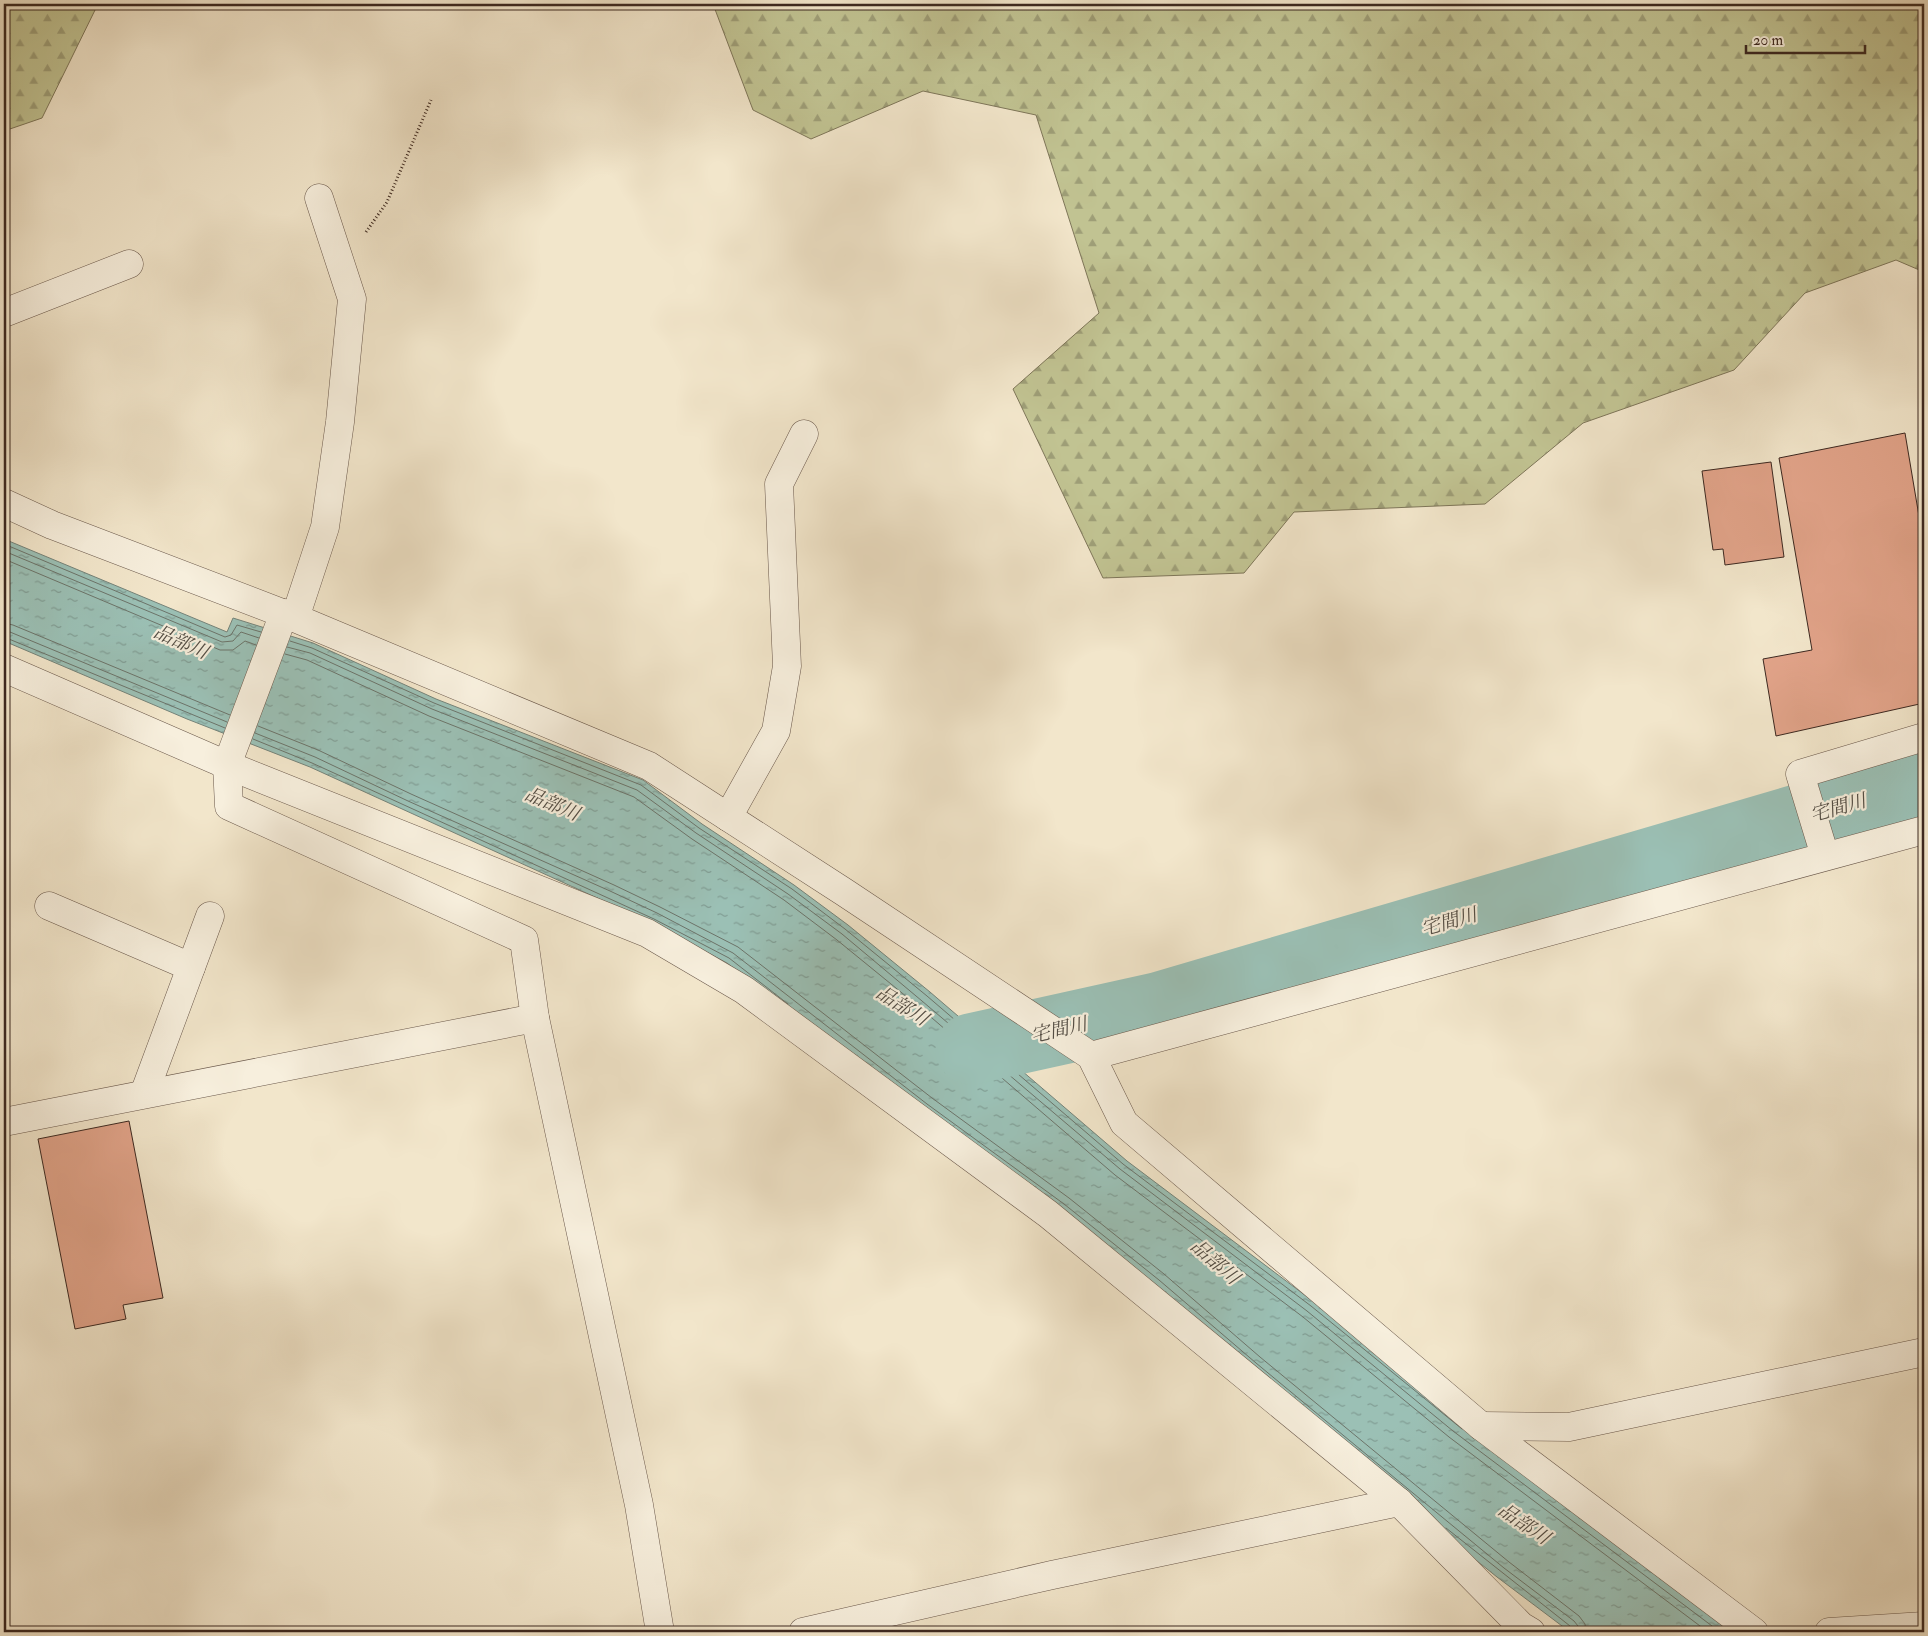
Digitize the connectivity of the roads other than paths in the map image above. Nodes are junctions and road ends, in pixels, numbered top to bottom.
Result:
1 (319, 198) dead end
2 (129, 264) dead end
3 (4, 313) edge
4 (804, 434) dead end
5 (4, 503) edge
6 (285, 622) junction
7 (4, 668) edge
8 (1924, 737) edge
9 (227, 765) junction
10 (728, 817) junction
11 (1924, 830) edge
12 (1825, 856) junction
13 (50, 906) dead end
14 (210, 916) dead end
15 (191, 967) junction
16 (535, 1018) junction
17 (1090, 1055) junction
18 (144, 1094) junction
19 (4, 1122) edge
20 (1924, 1352) edge
21 (1481, 1426) junction
22 (1399, 1502) junction
23 (1924, 1626) edge
24 (1524, 1630) edge
25 (660, 1632) edge
26 (803, 1632) edge
27 (1754, 1632) edge
28 (1830, 1632) edge

1 - 6 street
2 - 3 street
4 - 10 street
5 - 6 street
6 - 9 street
6 - 10 street
7 - 9 street
8 - 12 street
9 - 16 street
9 - 22 street
10 - 17 street
11 - 12 street
12 - 17 street
13 - 15 street
14 - 15 street
15 - 18 street
16 - 18 street
16 - 25 street
17 - 21 street
18 - 19 street
20 - 21 street
21 - 27 street
22 - 24 street
22 - 26 street
23 - 28 street

